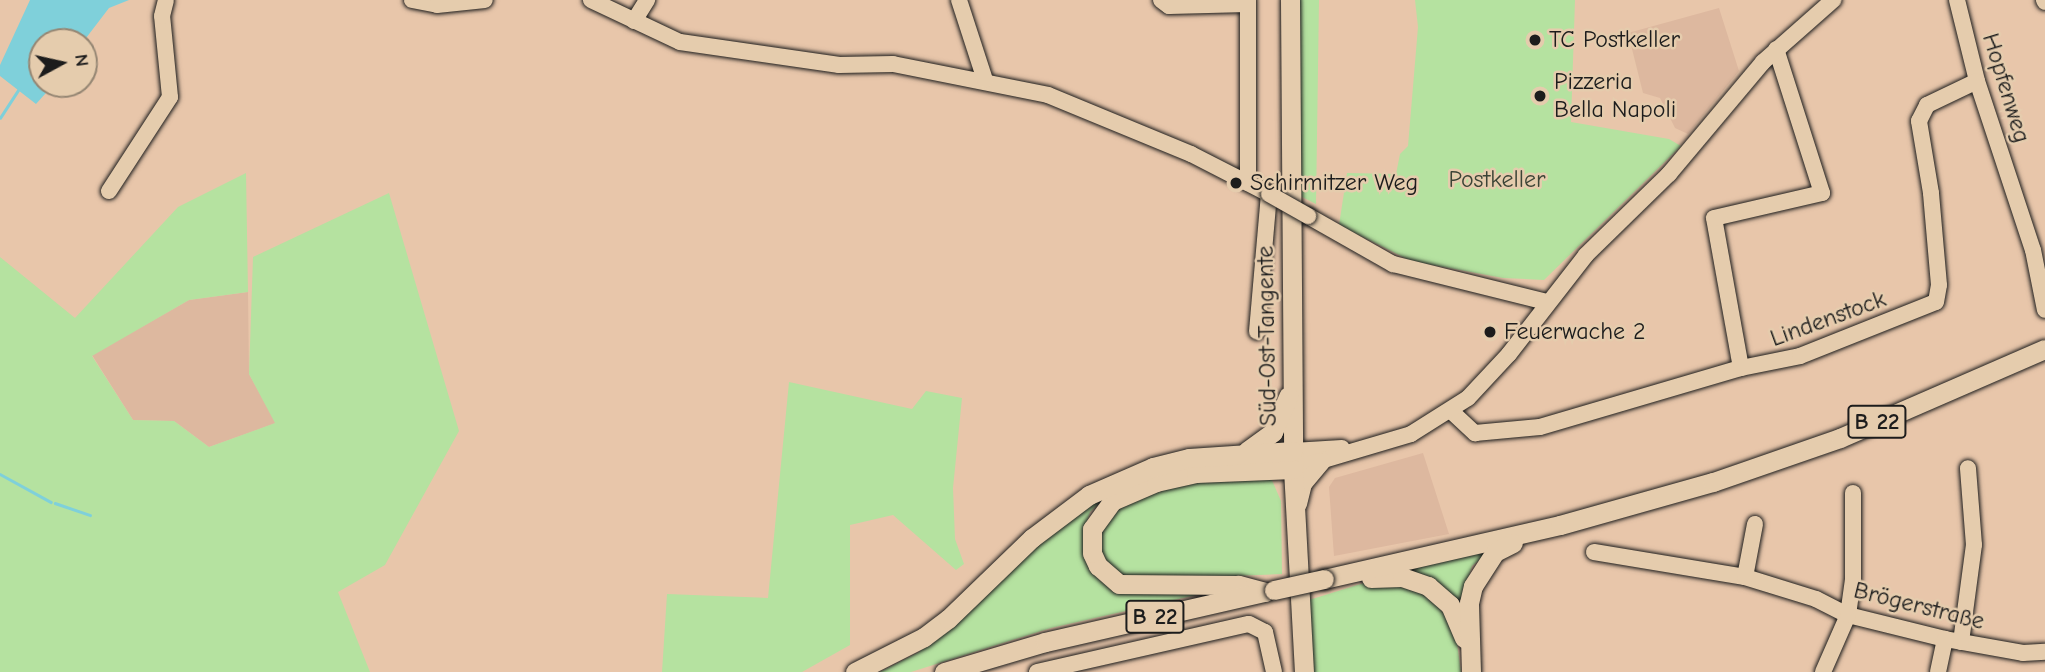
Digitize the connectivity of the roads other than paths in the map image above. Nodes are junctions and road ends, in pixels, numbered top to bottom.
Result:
1 (412, 0) edge
2 (485, 0) edge
3 (591, 0) edge
4 (647, 0) edge
5 (959, 0) edge
6 (1161, 0) edge
7 (1290, 0) edge
8 (1833, 0) edge
9 (1957, 0) edge
10 (165, 1) edge
11 (1248, 2) edge
12 (634, 21) junction
13 (1776, 49) junction
14 (985, 80) junction
15 (1977, 80) junction
16 (1248, 183) junction
17 (109, 191) dead end
18 (1269, 194) junction
19 (1547, 302) junction
20 (2045, 310) edge
21 (1257, 331) dead end
22 (2041, 351) edge
23 (1741, 368) junction
24 (1292, 385) junction
25 (1451, 411) junction
26 (1379, 444) junction
27 (1246, 452) junction
28 (1293, 460) junction
29 (1324, 460) junction
30 (1968, 468) dead end
31 (1853, 493) dead end
32 (1295, 520) junction
33 (1755, 524) dead end
34 (1560, 525) junction
35 (1594, 552) dead end
36 (1745, 577) junction
37 (1331, 578) junction
38 (1270, 591) junction
39 (1848, 615) junction
40 (1953, 641) junction
41 (2045, 652) edge
42 (1471, 666) edge
43 (857, 671) edge
44 (944, 672) edge
45 (1037, 672) edge
46 (1274, 672) edge
47 (1304, 672) edge
48 (1823, 672) edge
49 (1938, 672) edge

1 - 2 street
3 - 12 street
4 - 12 street
5 - 14 street
6 - 11 street
7 - 24 main road, Süd-Ost-Tangente
8 - 13 street
9 - 15 street, Hopfenweg
10 - 17 street
11 - 16 street
12 - 14 street
13 - 19 street
13 - 23 street
14 - 16 street
15 - 20 street, Hopfenweg
15 - 23 street, Lindenstock
16 - 18 street
18 - 19 street, bridge
18 - 21 street
19 - 25 street
22 - 34 main road, B 22
23 - 25 street, Lindenstock
24 - 27 main road
24 - 28 main road, Süd-Ost-Tangente
25 - 26 street
26 - 28 street
26 - 29 street
27 - 28 main road
27 - 43 main road
28 - 29 street
28 - 32 main road, Süd-Ost-Tangente
28 - 38 main road
29 - 32 street
30 - 40 street
31 - 39 street
32 - 47 main road, Süd-Ost-Tangente
33 - 36 street
34 - 37 main road, B 22
34 - 42 main road, B 22
35 - 36 street, Brögerstraße
36 - 39 street, Brögerstraße
37 - 38 main road, B 22, bridge
37 - 42 main road, B 22
38 - 44 main road, B 22
39 - 40 street, Brögerstraße
39 - 48 street
40 - 41 street, Brögerstraße
40 - 49 street
45 - 46 street

